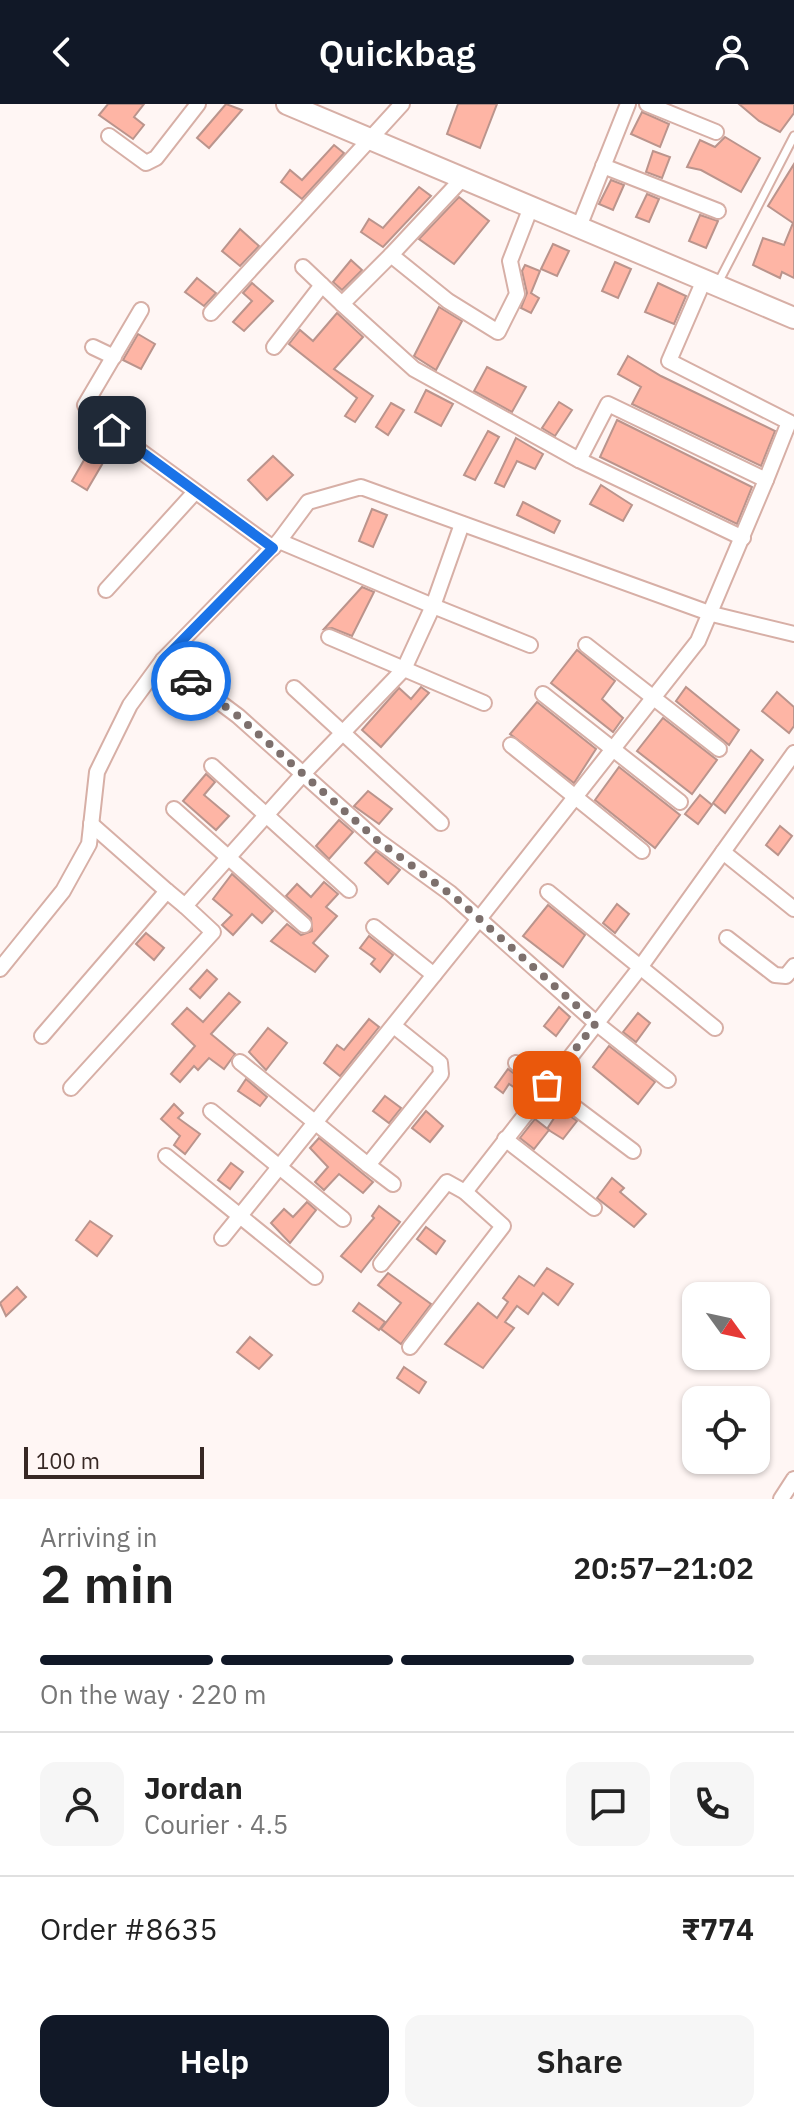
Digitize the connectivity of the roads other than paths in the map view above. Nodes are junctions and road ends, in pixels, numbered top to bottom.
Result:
1 (198, 104) edge
2 (287, 104) edge
3 (402, 104) edge
4 (628, 104) edge
5 (647, 104) edge
6 (716, 132) dead end
7 (109, 136) dead end
8 (794, 136) edge
9 (372, 140) junction
10 (603, 166) junction
11 (463, 178) junction
12 (531, 207) junction
13 (718, 211) dead end
14 (579, 227) junction
15 (391, 255) junction
16 (303, 267) dead end
17 (710, 282) junction
18 (322, 285) junction
19 (342, 304) junction
20 (141, 310) dead end
21 (211, 313) dead end
22 (794, 318) edge
23 (93, 347) dead end
24 (274, 347) dead end
25 (114, 357) junction
26 (791, 424) edge
27 (579, 460) junction
28 (766, 480) junction
29 (195, 492) junction
30 (462, 524) junction
31 (743, 538) junction
32 (276, 545) junction
33 (106, 590) dead end
34 (433, 606) junction
35 (712, 614) junction
36 (794, 634) edge
37 (329, 637) dead end
38 (530, 645) dead end
39 (586, 645) dead end
40 (163, 660) junction
41 (404, 669) junction
42 (294, 688) dead end
43 (543, 694) dead end
44 (654, 698) junction
45 (484, 703) dead end
46 (342, 734) junction
47 (511, 745) dead end
48 (719, 749) dead end
49 (614, 750) junction
50 (794, 753) edge
51 (212, 766) dead end
52 (303, 774) junction
53 (576, 799) junction
54 (680, 802) dead end
55 (174, 809) dead end
56 (268, 813) junction
57 (441, 823) dead end
58 (91, 824) junction
59 (642, 851) dead end
60 (723, 852) junction
61 (229, 857) junction
62 (349, 890) dead end
63 (167, 891) junction
64 (548, 892) dead end
65 (185, 906) junction
66 (794, 909) edge
67 (479, 919) junction
68 (304, 925) dead end
69 (374, 927) dead end
70 (727, 938) dead end
71 (794, 966) edge
72 (0, 969) edge
73 (639, 969) junction
74 (434, 975) junction
75 (596, 1023) junction
76 (394, 1026) junction
77 (715, 1028) dead end
78 (42, 1036) dead end
79 (240, 1062) dead end
80 (516, 1063) dead end
81 (668, 1080) dead end
82 (547, 1085) junction
83 (71, 1088) dead end
84 (211, 1111) dead end
85 (317, 1123) junction
86 (505, 1139) junction
87 (633, 1151) dead end
88 (166, 1156) dead end
89 (368, 1165) junction
90 (281, 1166) junction
91 (393, 1184) dead end
92 (465, 1192) junction
93 (594, 1208) dead end
94 (240, 1216) junction
95 (343, 1219) dead end
96 (222, 1238) dead end
97 (381, 1264) dead end
98 (315, 1277) dead end
99 (410, 1347) dead end
100 (794, 1479) edge
101 (781, 1499) edge

1 - 7 street
2 - 9 main road
3 - 9 street
4 - 10 street
5 - 6 street
8 - 17 lane
9 - 11 main road
9 - 21 street
10 - 13 street
10 - 14 street
11 - 12 main road
11 - 15 street
12 - 14 main road
12 - 15 street
14 - 17 main road
15 - 19 street
16 - 18 street
17 - 22 main road
17 - 26 street
18 - 19 street
18 - 24 street
19 - 27 street
20 - 25 street
23 - 25 street
25 - 29 street
26 - 28 street
27 - 28 street
27 - 31 street
28 - 31 street
29 - 32 street
29 - 33 street
30 - 32 street
30 - 34 street
30 - 35 street
31 - 35 street
32 - 34 street
32 - 40 street
34 - 38 street
34 - 41 street
35 - 36 street
35 - 44 street
37 - 41 street
39 - 44 street
40 - 52 street
40 - 58 street
41 - 45 street
41 - 46 street
42 - 46 street
43 - 49 street
44 - 48 street
44 - 49 street
46 - 52 street
46 - 57 street
47 - 53 street
49 - 53 street
49 - 54 street
50 - 60 street
51 - 56 street
52 - 56 street
52 - 67 street
53 - 59 street
53 - 67 street
55 - 61 street
56 - 61 street
56 - 62 street
58 - 63 street
58 - 72 street
60 - 66 street
60 - 73 street
61 - 65 street
61 - 68 street
63 - 65 street
63 - 78 street
64 - 73 street
65 - 83 street
67 - 74 street
67 - 75 street
69 - 74 street
70 - 71 street
73 - 75 street
73 - 77 street
74 - 76 street
75 - 81 street
75 - 82 street
76 - 85 street
76 - 89 street
79 - 85 street
80 - 82 street
82 - 86 street
82 - 87 street
84 - 90 street
85 - 89 street
85 - 90 street
86 - 92 street
86 - 93 street
88 - 94 street
89 - 91 street
90 - 94 street
90 - 95 street
92 - 97 street
92 - 99 street
94 - 96 street
94 - 98 street
100 - 101 street

